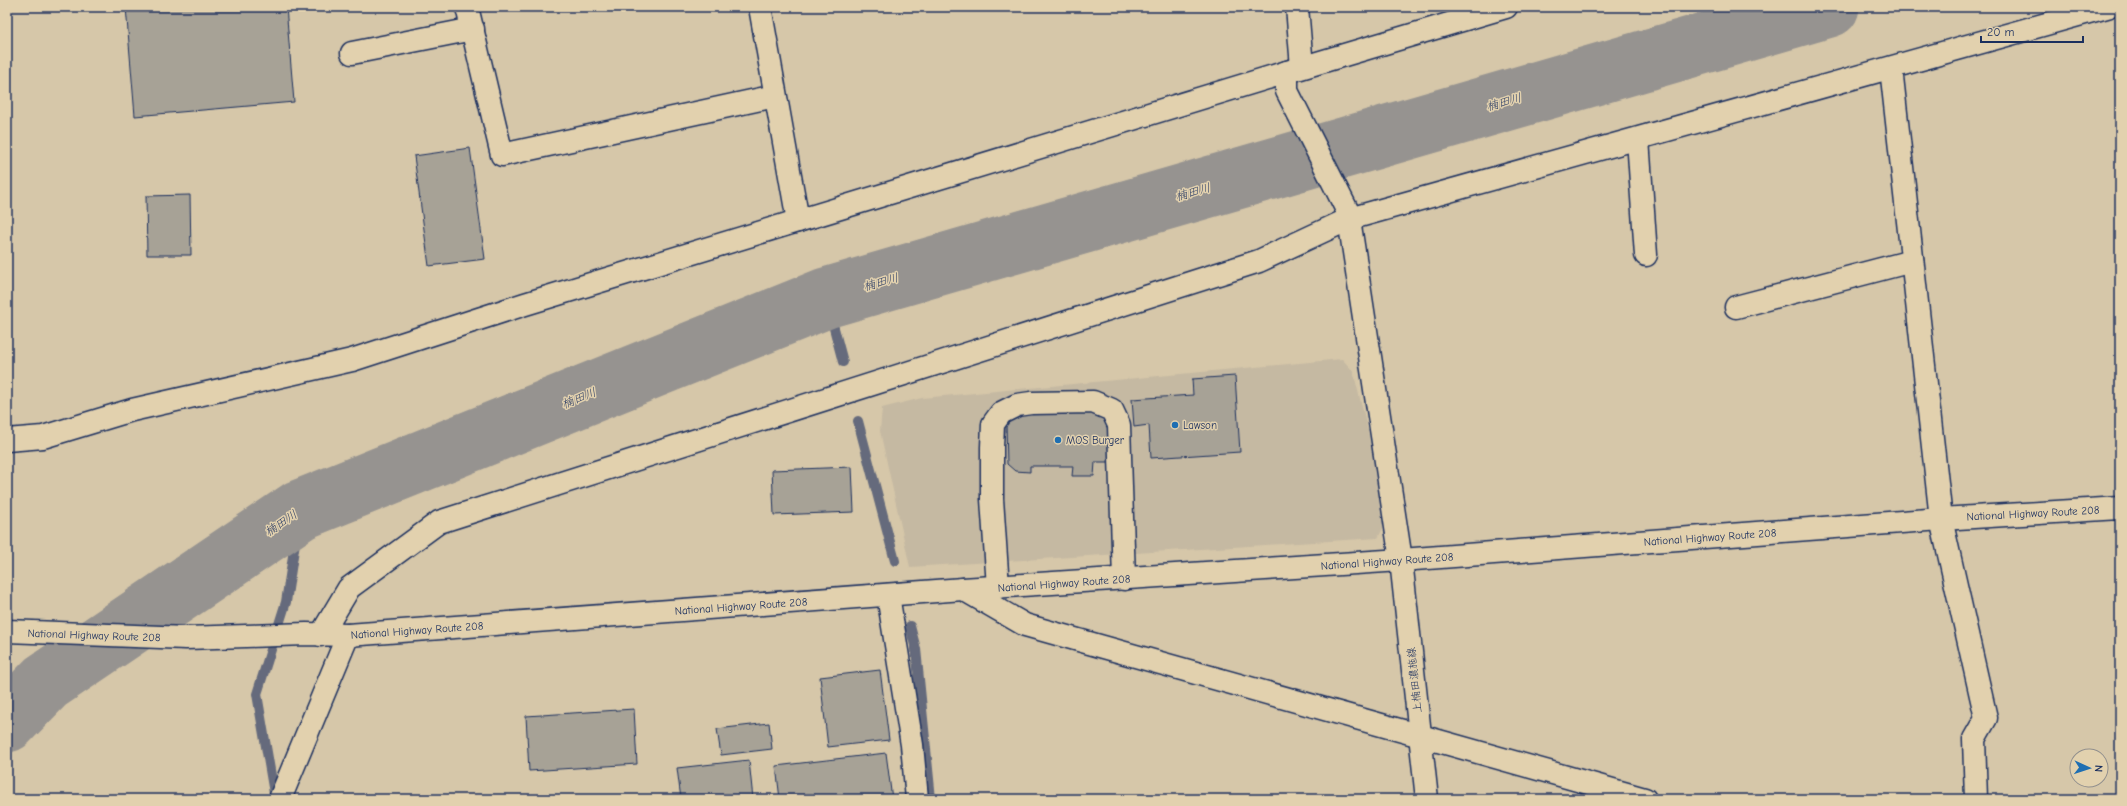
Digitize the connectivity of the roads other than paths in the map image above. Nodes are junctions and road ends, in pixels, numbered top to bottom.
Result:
1 (467, 7) edge
2 (760, 7) edge
3 (1297, 7) edge
4 (1506, 7) edge
5 (2107, 7) edge
6 (473, 29) junction
7 (352, 53) dead end
8 (1891, 68) junction
9 (1292, 77) junction
10 (775, 96) junction
11 (1638, 139) junction
12 (1348, 214) junction
13 (798, 221) junction
14 (1646, 256) dead end
15 (1912, 261) junction
16 (1736, 307) dead end
17 (7, 440) edge
18 (2120, 508) edge
19 (1941, 519) junction
20 (1401, 560) junction
21 (1124, 579) junction
22 (998, 587) junction
23 (963, 589) junction
24 (888, 595) junction
25 (13, 631) edge
26 (314, 634) junction
27 (348, 635) junction
28 (1421, 738) junction
29 (280, 799) edge
30 (916, 799) edge
31 (1427, 799) edge
32 (1645, 799) edge
33 (1976, 799) edge

1 - 6 main road
2 - 10 main road
3 - 9 main road
4 - 9 main road
5 - 8 main road
6 - 7 main road
6 - 10 main road
8 - 11 main road
8 - 15 main road
9 - 12 main road, 上楠田濃施線
9 - 13 main road
10 - 13 main road
11 - 12 main road
11 - 14 main road
12 - 20 main road, 上楠田濃施線
12 - 26 main road
13 - 17 main road
15 - 16 main road
15 - 19 main road
18 - 19 main road, National Highway Route 208
19 - 20 main road, National Highway Route 208
19 - 33 main road
20 - 21 main road, National Highway Route 208
20 - 28 main road, 上楠田濃施線
21 - 22 main road, National Highway Route 208
21 - 22 main road
22 - 23 main road, National Highway Route 208
23 - 24 main road, National Highway Route 208
23 - 28 main road
24 - 27 main road, National Highway Route 208
24 - 30 main road
25 - 26 main road, National Highway Route 208
26 - 27 main road, National Highway Route 208
27 - 29 main road
28 - 31 main road, 上楠田濃施線
28 - 32 main road

